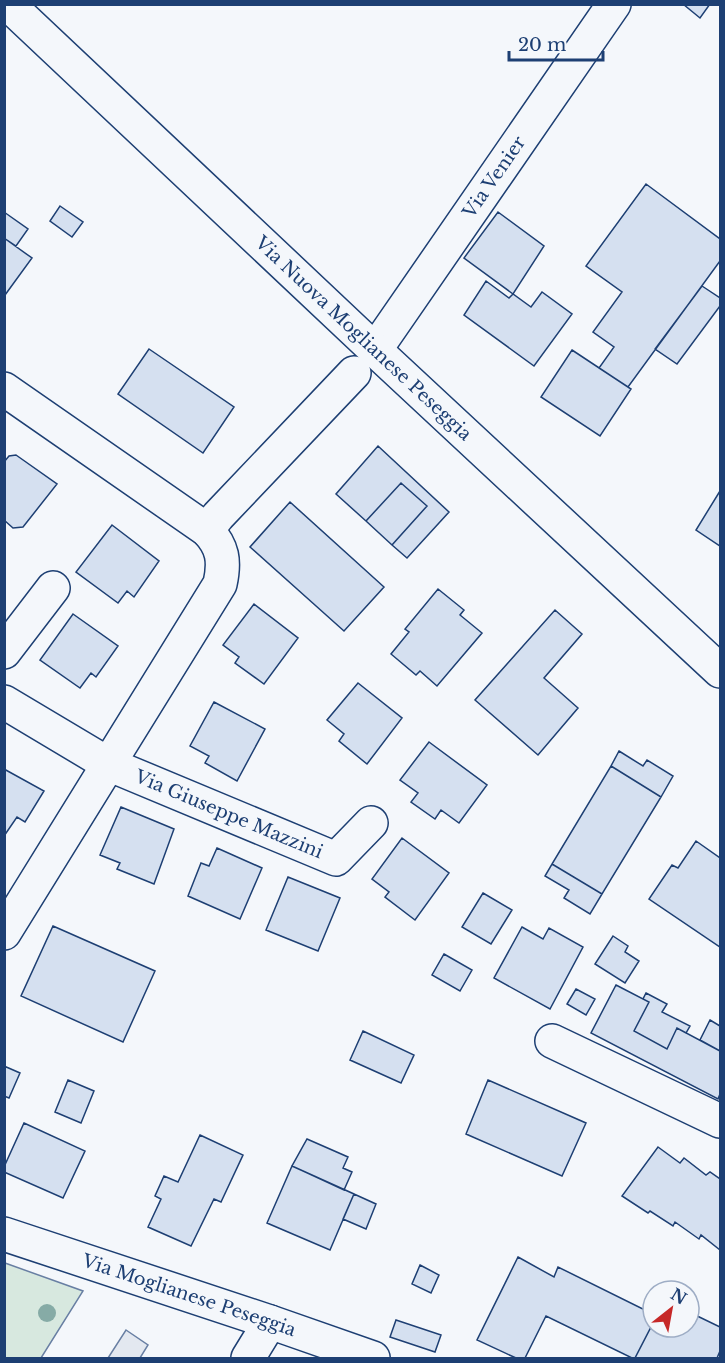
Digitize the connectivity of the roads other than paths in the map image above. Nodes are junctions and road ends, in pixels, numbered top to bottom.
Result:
1 (8, 4) edge
2 (614, 4) edge
3 (364, 361) junction
4 (4, 388) edge
5 (207, 530) junction
6 (53, 588) dead end
7 (4, 652) edge
8 (720, 671) edge
9 (4, 702) edge
10 (108, 764) junction
11 (371, 823) dead end
12 (4, 933) edge
13 (552, 1041) dead end
14 (720, 1121) edge
15 (4, 1234) edge
16 (270, 1322) junction
17 (248, 1359) edge
18 (372, 1359) edge

1 - 3 street, Via Nuova Moglianese Peseggia
2 - 3 street, Via Venier
3 - 5 street
3 - 8 street, Via Nuova Moglianese Peseggia
4 - 5 street
5 - 10 street
6 - 7 street
9 - 10 street, Via Giuseppe Mazzini
10 - 11 street, Via Giuseppe Mazzini
10 - 12 street
13 - 14 street
15 - 16 street, Via Moglianese Peseggia
16 - 17 street
16 - 18 street, Via Moglianese Peseggia

